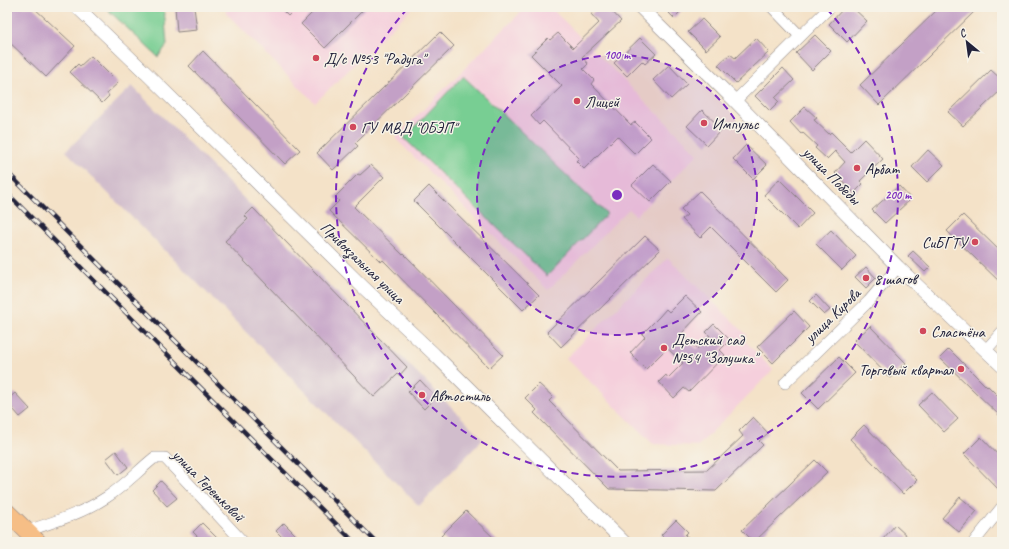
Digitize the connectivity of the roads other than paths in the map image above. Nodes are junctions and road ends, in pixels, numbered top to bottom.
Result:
1 (77, 7) edge
2 (640, 7) edge
3 (772, 7) edge
4 (830, 7) edge
5 (800, 36) junction
6 (735, 101) junction
7 (898, 267) junction
8 (1002, 332) edge
9 (986, 350) junction
10 (1002, 366) edge
11 (785, 383) dead end
12 (1002, 507) edge
13 (7, 512) edge
14 (32, 537) edge
15 (243, 542) edge
16 (624, 542) edge
17 (974, 542) edge

1 - 16 street, Привокзальная улица
2 - 6 street, улица Победы
3 - 5 street
4 - 5 street
5 - 6 street
6 - 7 street, улица Победы
7 - 9 street, улица Победы
7 - 11 street, улица Кирова
8 - 9 street
9 - 10 street, улица Победы
12 - 17 street
13 - 14 main road
14 - 15 street, улица Терешковой

